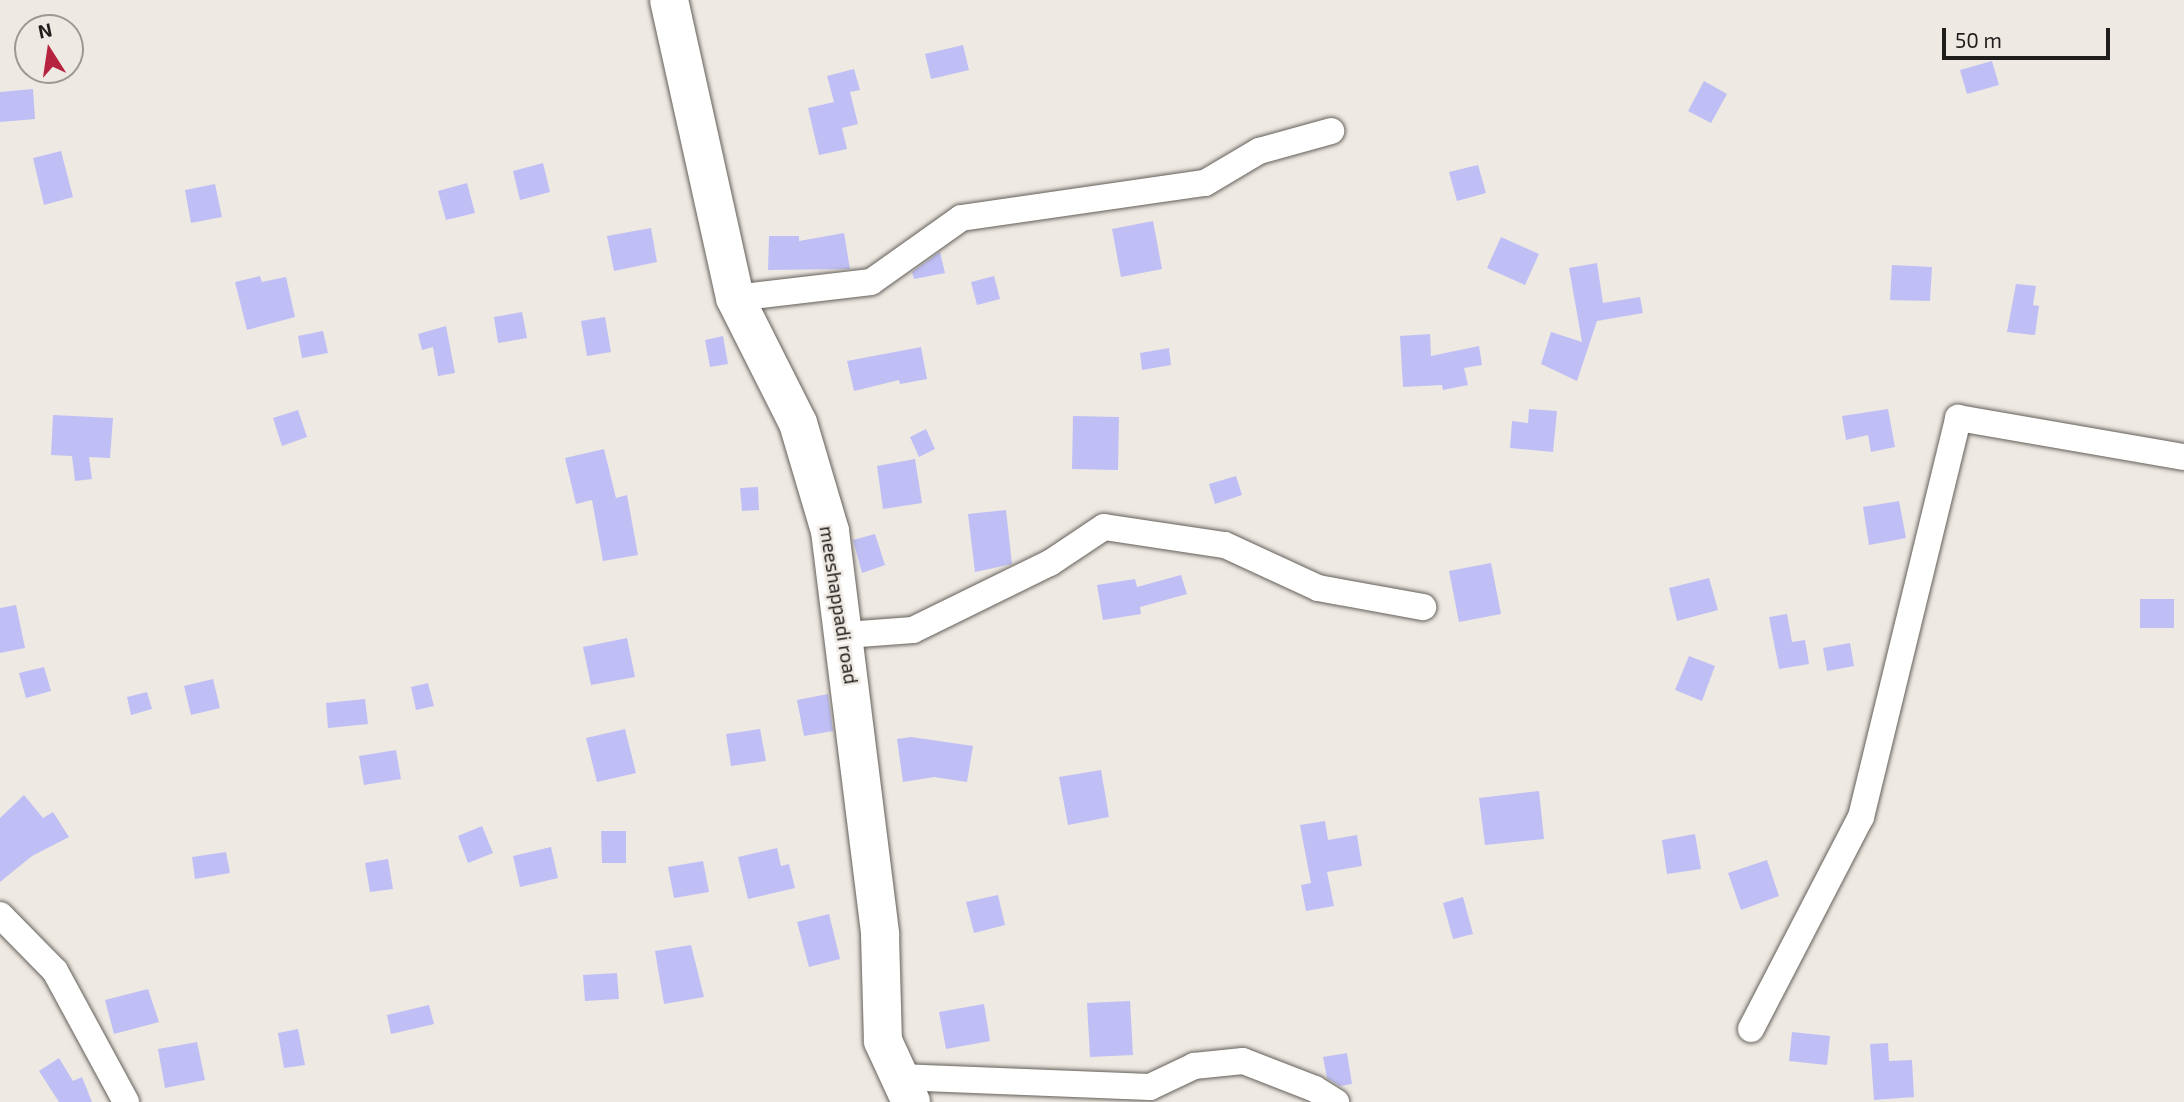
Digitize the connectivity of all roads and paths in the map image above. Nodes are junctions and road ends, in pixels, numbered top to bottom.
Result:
1 (669, 0) edge
2 (1331, 131) dead end
3 (735, 298) junction
4 (2184, 457) edge
5 (1423, 607) dead end
6 (846, 635) junction
7 (0, 915) edge
8 (1751, 1029) dead end
9 (905, 1089) edge
10 (126, 1102) edge
11 (1336, 1102) edge

1 - 3 street, meeshappadi road
2 - 3 street
3 - 6 street, meeshappadi road
4 - 8 street
5 - 6 street
6 - 9 street, meeshappadi road
7 - 10 street
9 - 11 street

